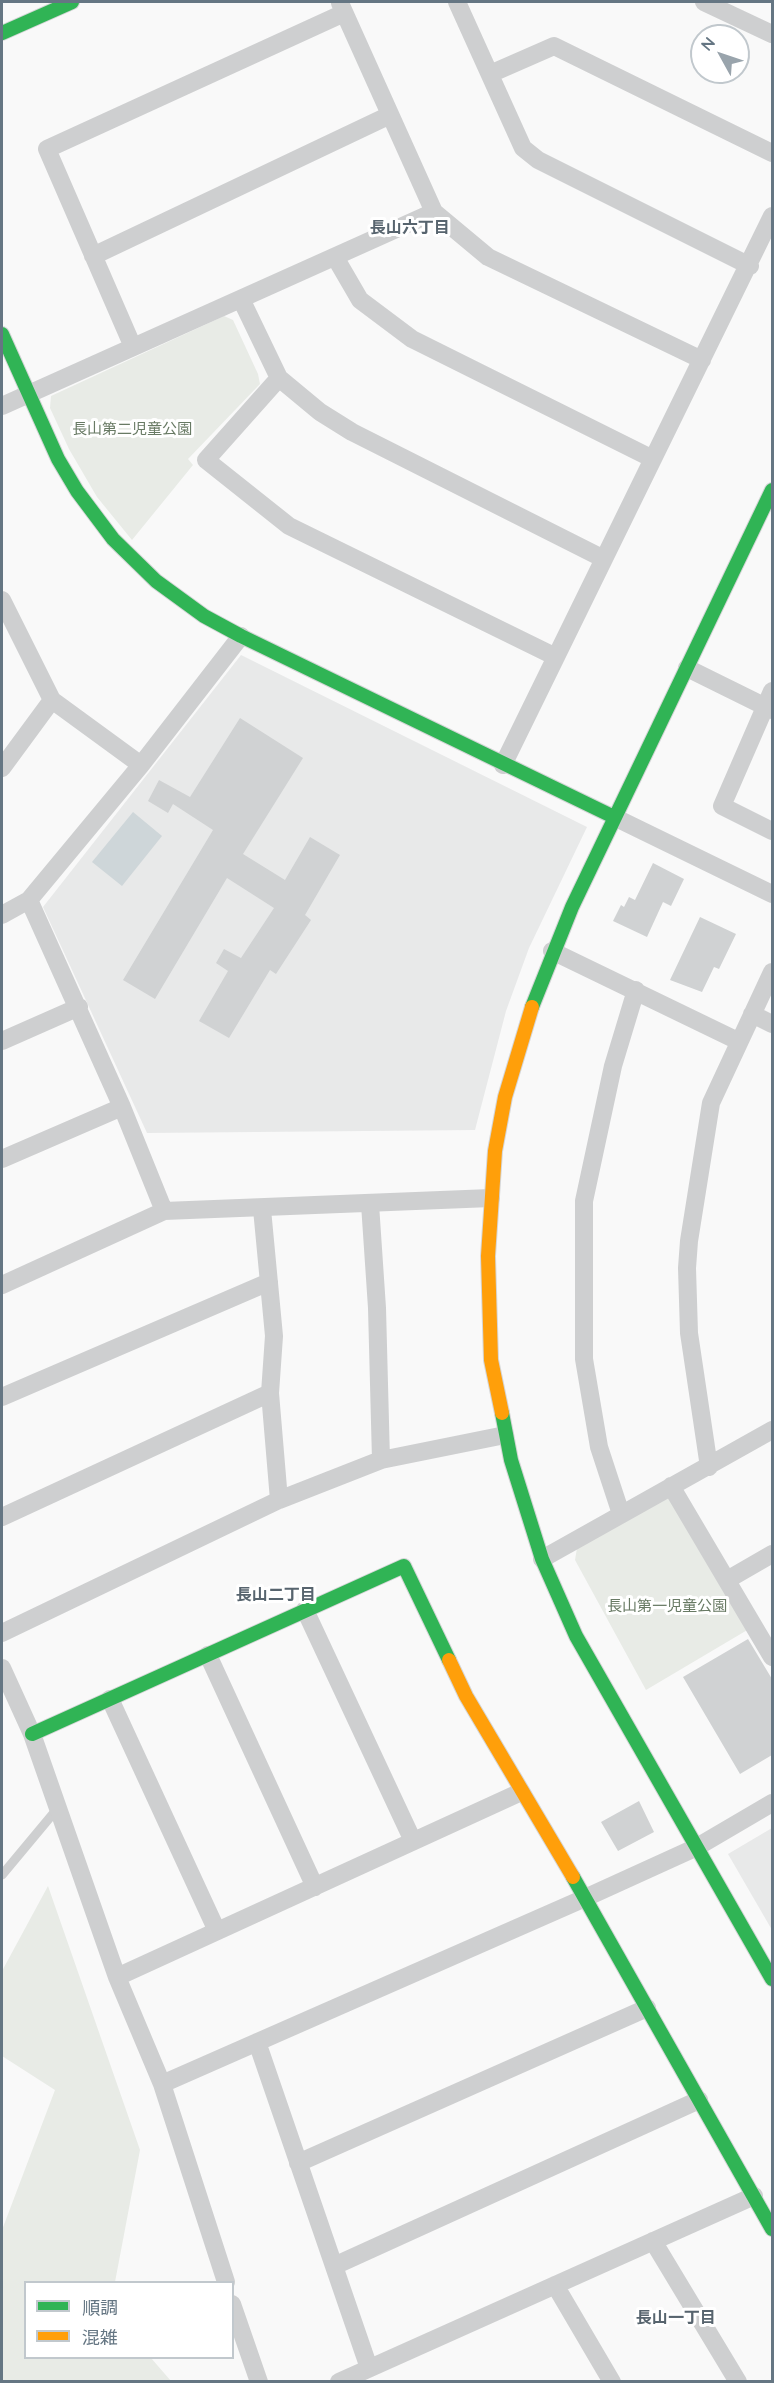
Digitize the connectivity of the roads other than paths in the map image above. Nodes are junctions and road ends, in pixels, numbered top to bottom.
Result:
1 (72, 2) edge
2 (457, 2) edge
3 (704, 2) edge
4 (342, 7) edge
5 (2, 33) edge
6 (772, 34) edge
7 (490, 74) junction
8 (390, 115) junction
9 (772, 153) edge
10 (434, 212) junction
11 (772, 216) edge
12 (93, 256) junction
13 (335, 256) junction
14 (750, 266) junction
15 (241, 299) junction
16 (2, 334) edge
17 (133, 347) junction
18 (702, 360) junction
19 (279, 378) junction
20 (28, 394) junction
21 (2, 406) edge
22 (653, 459) junction
23 (772, 490) edge
24 (604, 559) junction
25 (2, 600) edge
26 (241, 636) junction
27 (556, 657) junction
28 (687, 668) junction
29 (52, 700) junction
30 (770, 703) edge
31 (141, 765) junction
32 (503, 765) junction
33 (2, 768) edge
34 (615, 817) junction
35 (772, 831) edge
36 (772, 894) edge
37 (29, 900) junction
38 (2, 915) edge
39 (552, 951) junction
40 (772, 972) edge
41 (636, 990) junction
42 (79, 1007) junction
43 (752, 1014) junction
44 (772, 1024) edge
45 (2, 1041) edge
46 (738, 1041) junction
47 (122, 1107) junction
48 (2, 1160) edge
49 (491, 1198) junction
50 (370, 1204) junction
51 (262, 1209) junction
52 (164, 1211) junction
53 (269, 1282) junction
54 (2, 1285) edge
55 (270, 1393) junction
56 (2, 1397) edge
57 (772, 1430) edge
58 (505, 1435) junction
59 (381, 1460) junction
60 (709, 1467) junction
61 (671, 1486) junction
62 (279, 1500) junction
63 (621, 1514) junction
64 (2, 1516) edge
65 (772, 1554) edge
66 (542, 1559) junction
67 (727, 1580) junction
68 (305, 1611) junction
69 (2, 1633) edge
70 (208, 1655) junction
71 (772, 1656) edge
72 (2, 1668) edge
73 (110, 1699) junction
74 (32, 1734) junction
75 (521, 1792) junction
76 (772, 1803) edge
77 (57, 1809) junction
78 (414, 1841) junction
79 (696, 1847) junction
80 (2, 1875) edge
81 (315, 1887) junction
82 (585, 1898) junction
83 (217, 1931) junction
84 (117, 1977) junction
85 (772, 1979) edge
86 (647, 2008) junction
87 (257, 2042) junction
88 (162, 2084) junction
89 (699, 2100) junction
90 (298, 2163) junction
91 (754, 2196) junction
92 (772, 2229) edge
93 (653, 2241) junction
94 (334, 2266) junction
95 (225, 2281) edge
96 (555, 2284) junction
97 (234, 2310) edge
98 (369, 2368) junction
99 (259, 2382) edge
100 (339, 2382) edge
101 (612, 2382) edge
102 (738, 2382) edge

1 - 5 street
2 - 7 street
3 - 6 street
4 - 8 street
4 - 12 street
7 - 9 street
7 - 14 street
8 - 10 street
8 - 12 street
10 - 13 street
10 - 18 street
11 - 14 street
12 - 17 street
13 - 15 street
13 - 22 street
14 - 18 street
15 - 17 street
15 - 19 street
16 - 20 street
17 - 20 street
18 - 22 street
19 - 24 street
19 - 27 street
20 - 21 street
20 - 26 street
22 - 24 street
23 - 28 street
24 - 27 street
25 - 29 street
26 - 31 street
26 - 32 street
27 - 32 street
28 - 30 street
28 - 34 street
29 - 31 street
29 - 33 street
30 - 35 street
31 - 37 street
32 - 34 street
34 - 36 street
34 - 39 street
37 - 38 street
37 - 42 street
39 - 41 street
39 - 49 street
40 - 43 street
41 - 46 street
41 - 63 street
42 - 45 street
42 - 47 street
43 - 44 street
43 - 46 street
46 - 60 street
47 - 48 street
47 - 52 street
49 - 50 street
49 - 58 street
50 - 51 street
50 - 59 street
51 - 52 street
51 - 53 street
52 - 54 street
53 - 55 street
53 - 56 street
55 - 62 street
55 - 64 street
57 - 60 street
58 - 59 street
58 - 66 street
59 - 62 street
60 - 61 street
61 - 63 street
61 - 67 street
62 - 69 street
63 - 66 street
65 - 67 street
66 - 79 street
67 - 71 street
68 - 70 street
68 - 75 street
68 - 78 street
70 - 73 street
70 - 81 street
72 - 74 street
73 - 74 street
73 - 83 street
74 - 77 street
75 - 78 street
75 - 82 street
76 - 79 street
77 - 80 lane
77 - 84 street
78 - 81 street
79 - 82 street
79 - 85 street
81 - 83 street
82 - 86 street
82 - 87 street
83 - 84 street
84 - 88 street
86 - 89 street
86 - 90 street
87 - 88 street
87 - 90 street
88 - 95 street
89 - 91 street
89 - 94 street
90 - 94 street
91 - 92 street
91 - 93 street
93 - 96 street
93 - 102 street
94 - 98 street
96 - 98 street
96 - 101 street
97 - 99 street
98 - 100 street

